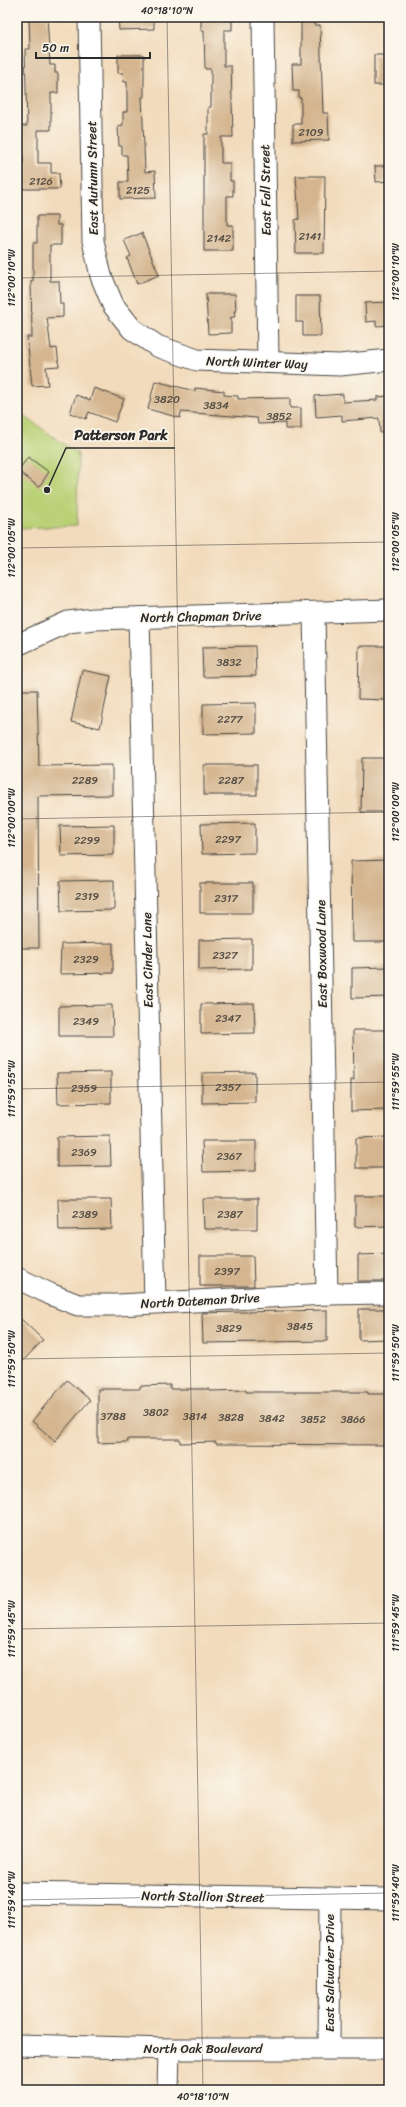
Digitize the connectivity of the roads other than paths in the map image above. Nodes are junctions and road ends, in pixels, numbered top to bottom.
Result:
1 (89, 17) edge
2 (263, 17) edge
3 (132, 329) joint
4 (389, 360) edge
5 (268, 362) junction
6 (389, 610) edge
7 (314, 614) junction
8 (139, 618) junction
9 (17, 645) edge
10 (17, 1278) edge
11 (389, 1293) edge
12 (327, 1294) junction
13 (155, 1302) junction
14 (17, 1893) edge
15 (330, 1898) junction
16 (389, 1899) edge
17 (17, 2046) edge
18 (169, 2048) junction
19 (329, 2048) junction
20 (389, 2049) edge
21 (168, 2090) edge

1 - 3 street, East Autumn Street
2 - 5 street, East Fall Street
3 - 5 street, North Winter Way
4 - 5 street, North Winter Way
6 - 7 street, North Chapman Drive
7 - 8 street, North Chapman Drive
7 - 12 street, East Boxwood Lane
8 - 9 street, North Chapman Drive
8 - 13 street, East Cinder Lane
10 - 13 street, North Dateman Drive
11 - 12 street, North Dateman Drive
12 - 13 street, North Dateman Drive
14 - 15 street, North Stallion Street
15 - 16 street, North Stallion Street
15 - 19 street, East Saltwater Drive
17 - 18 street, North Oak Boulevard
18 - 19 street, North Oak Boulevard
18 - 21 street
19 - 20 street, North Oak Boulevard

